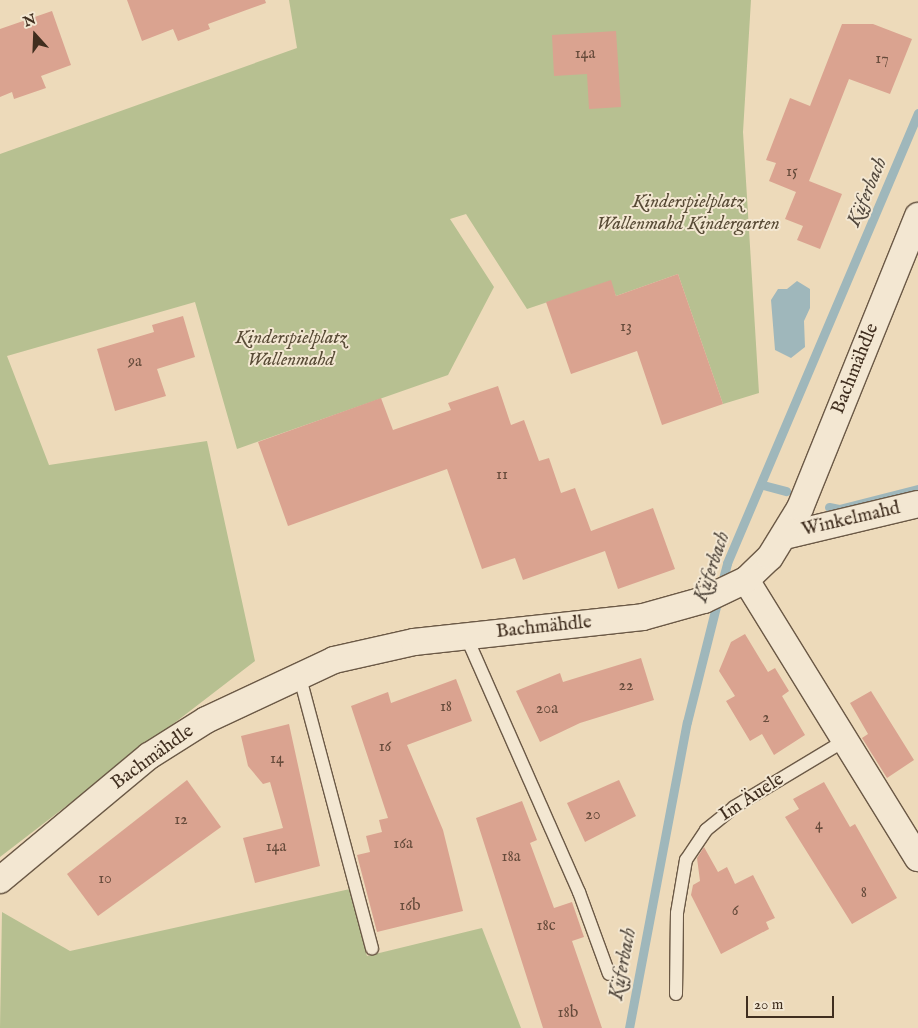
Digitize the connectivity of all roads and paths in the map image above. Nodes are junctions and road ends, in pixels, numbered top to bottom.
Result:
1 (918, 216) edge
2 (918, 504) edge
3 (784, 536) junction
4 (741, 582) junction
5 (466, 636) junction
6 (299, 674) junction
7 (844, 741) junction
8 (918, 858) edge
9 (0, 880) edge
10 (372, 948) dead end
11 (609, 974) dead end
12 (676, 994) dead end

1 - 3 street, Bachmähdle
2 - 3 street, Winkelmahd
3 - 4 street, Bachmähdle
4 - 5 street, Bachmähdle
4 - 7 street
5 - 6 street, Bachmähdle
5 - 11 lane
6 - 9 street, Bachmähdle
6 - 10 lane
7 - 8 street
7 - 12 lane, Im Äuele

